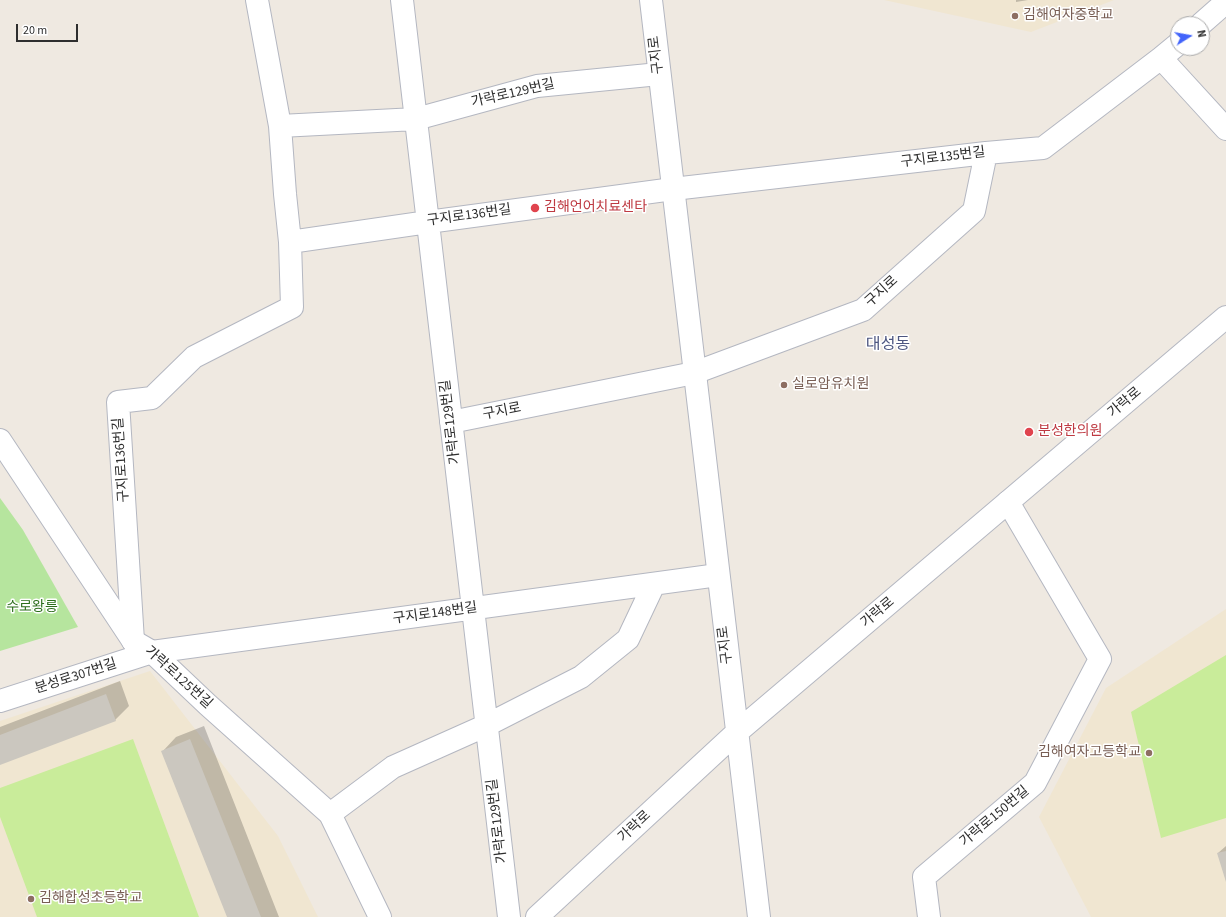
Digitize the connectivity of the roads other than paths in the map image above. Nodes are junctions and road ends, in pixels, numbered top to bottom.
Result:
1 (257, 0) edge
2 (402, 0) edge
3 (651, 0) edge
4 (1226, 2) edge
5 (1210, 16) edge
6 (1170, 51) edge
7 (1161, 58) junction
8 (659, 74) junction
9 (416, 119) junction
10 (280, 126) junction
11 (1226, 129) edge
12 (986, 153) junction
13 (673, 189) junction
14 (428, 222) junction
15 (290, 242) junction
16 (1226, 317) edge
17 (694, 373) junction
18 (451, 422) junction
19 (0, 440) edge
20 (1008, 502) junction
21 (718, 575) junction
22 (654, 584) junction
23 (474, 608) junction
24 (134, 641) junction
25 (152, 652) junction
26 (0, 701) edge
27 (487, 725) junction
28 (736, 733) junction
29 (330, 814) junction
30 (380, 917) edge
31 (509, 917) edge
32 (537, 917) edge
33 (759, 917) edge
34 (929, 917) edge

1 - 10 street, 구지로136번길
2 - 9 street, 가락로129번길
3 - 8 street, 구지로
4 - 5 street
6 - 7 street, 구지로135번길
7 - 11 street
7 - 12 street, 구지로135번길
8 - 9 street, 가락로129번길
8 - 13 street, 구지로
9 - 10 street, 가락로129번길
9 - 14 street, 가락로129번길
10 - 15 street, 구지로136번길
12 - 13 street, 구지로135번길
12 - 17 street, 구지로
13 - 14 street, 구지로136번길
13 - 17 street, 구지로
14 - 15 street, 구지로136번길
14 - 18 street, 가락로129번길
15 - 24 street, 구지로136번길
16 - 20 street, 가락로
17 - 18 street, 구지로
17 - 21 street, 구지로
18 - 23 street, 가락로129번길
19 - 24 street, 가락로125번길
20 - 28 street, 가락로
20 - 34 street, 가락로150번길
21 - 22 street, 구지로148번길
21 - 28 street, 구지로
22 - 23 street, 구지로148번길
22 - 27 street
23 - 25 street, 구지로148번길
23 - 27 street, 가락로129번길
24 - 25 street, 가락로125번길
25 - 26 street, 분성로307번길
25 - 29 street, 가락로125번길
27 - 29 street
27 - 31 street, 가락로129번길
28 - 32 street, 가락로
28 - 33 street, 구지로
29 - 30 street, 가락로125번길

